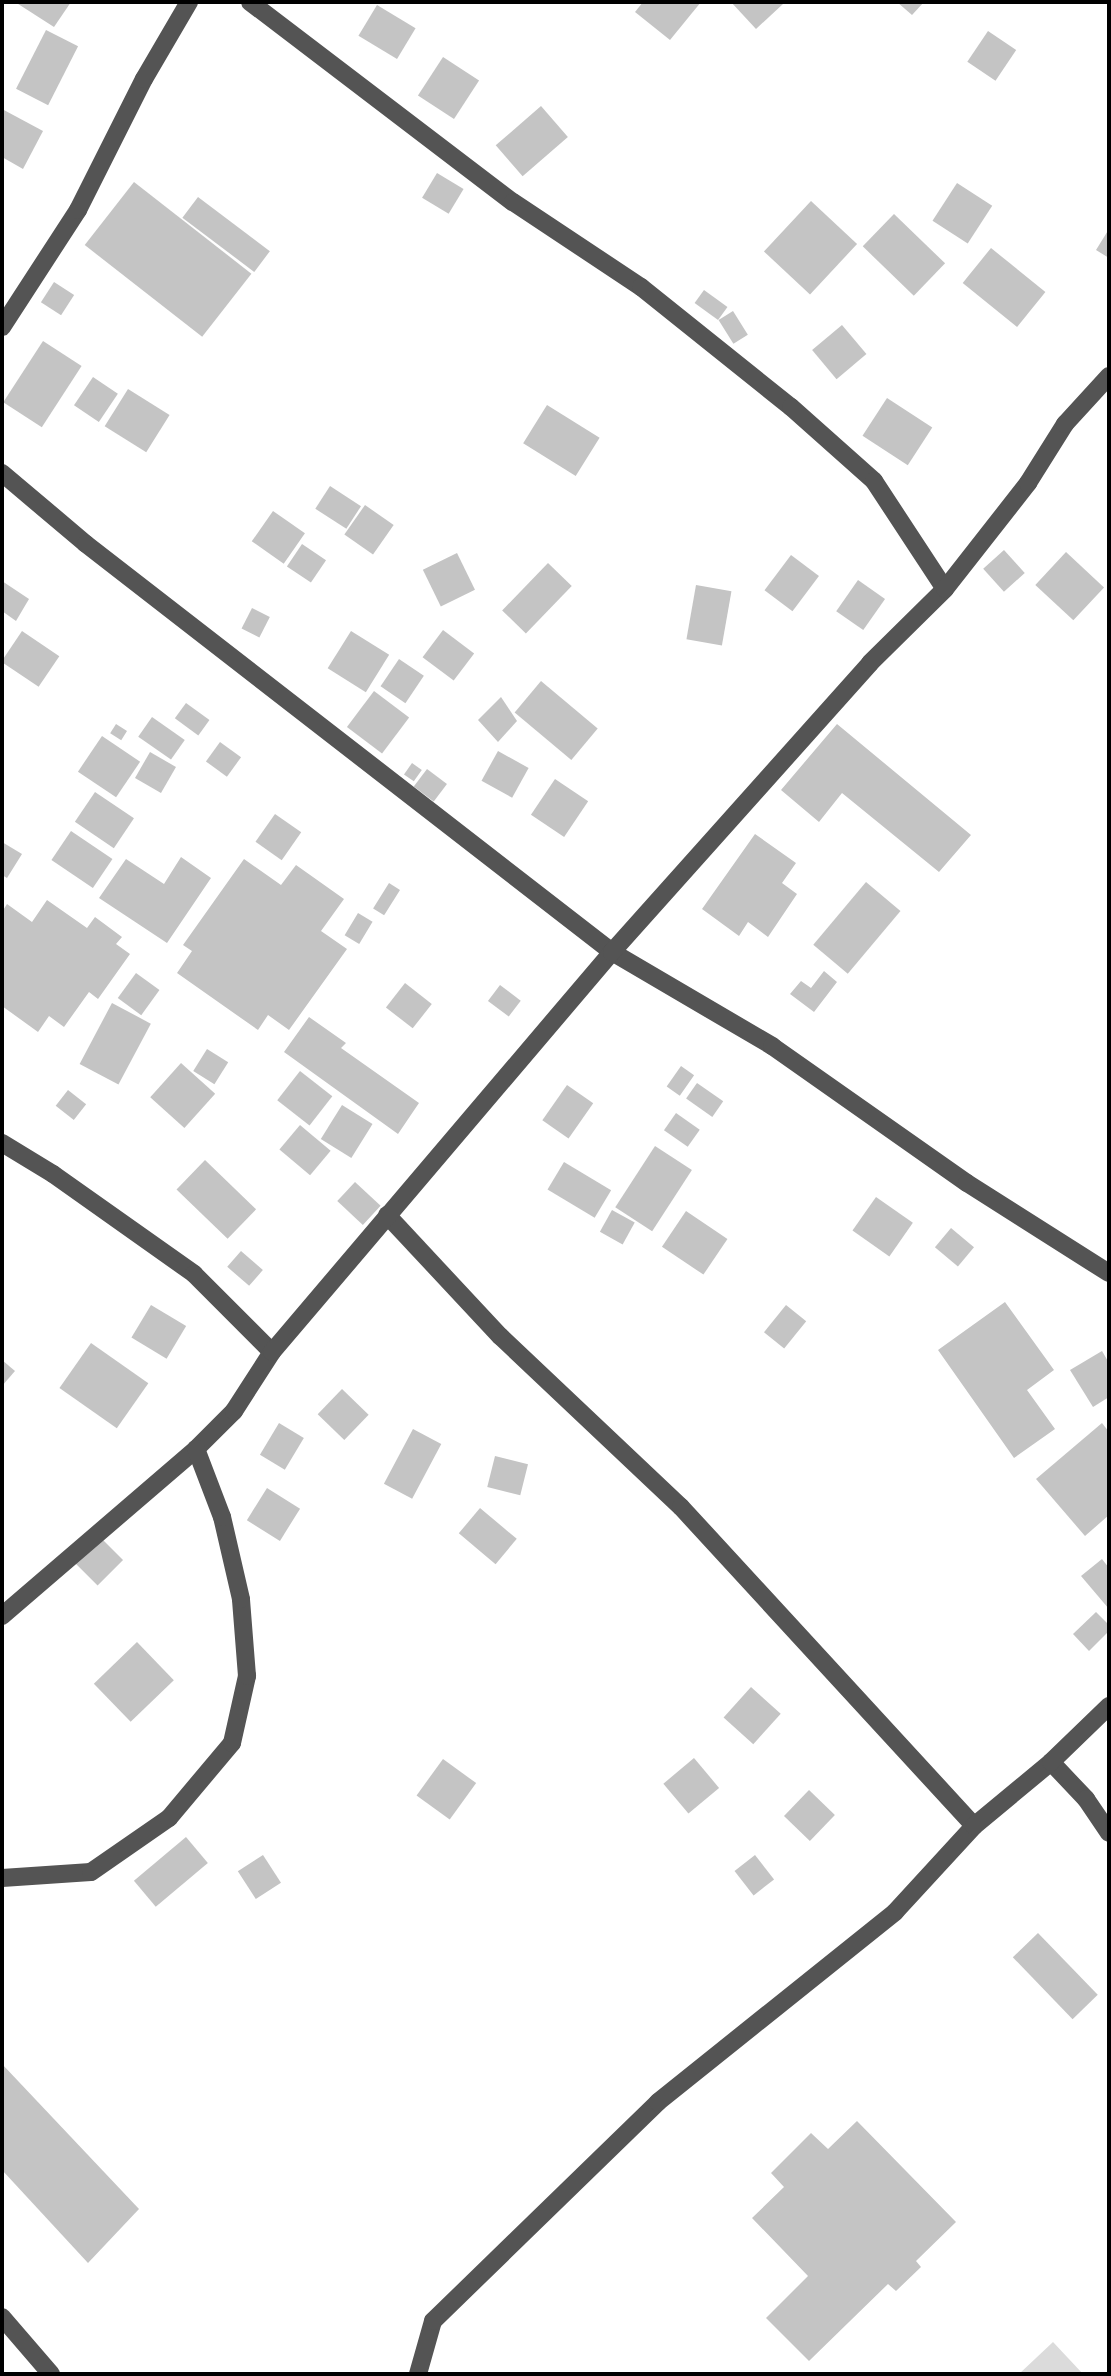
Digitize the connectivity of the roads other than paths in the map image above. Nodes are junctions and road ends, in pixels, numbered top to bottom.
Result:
1 (189, 2) edge
2 (250, 2) edge
3 (2, 327) edge
4 (1109, 376) edge
5 (2, 473) edge
6 (945, 589) junction
7 (612, 952) junction
8 (2, 1143) edge
9 (387, 1216) junction
10 (1109, 1273) edge
11 (272, 1352) junction
12 (196, 1449) junction
13 (2, 1616) edge
14 (1109, 1706) edge
15 (1051, 1762) junction
16 (974, 1826) junction
17 (1109, 1833) edge
18 (2, 1878) edge
19 (2, 2317) edge
20 (51, 2374) edge
21 (418, 2374) edge

1 - 3 street
2 - 6 street
4 - 6 street
5 - 7 street
6 - 7 street
7 - 9 street
7 - 10 street
8 - 11 street
9 - 11 street
9 - 16 street
11 - 12 street
12 - 13 street
12 - 18 street
14 - 15 street
15 - 16 street
15 - 17 street
16 - 21 street
19 - 20 street

